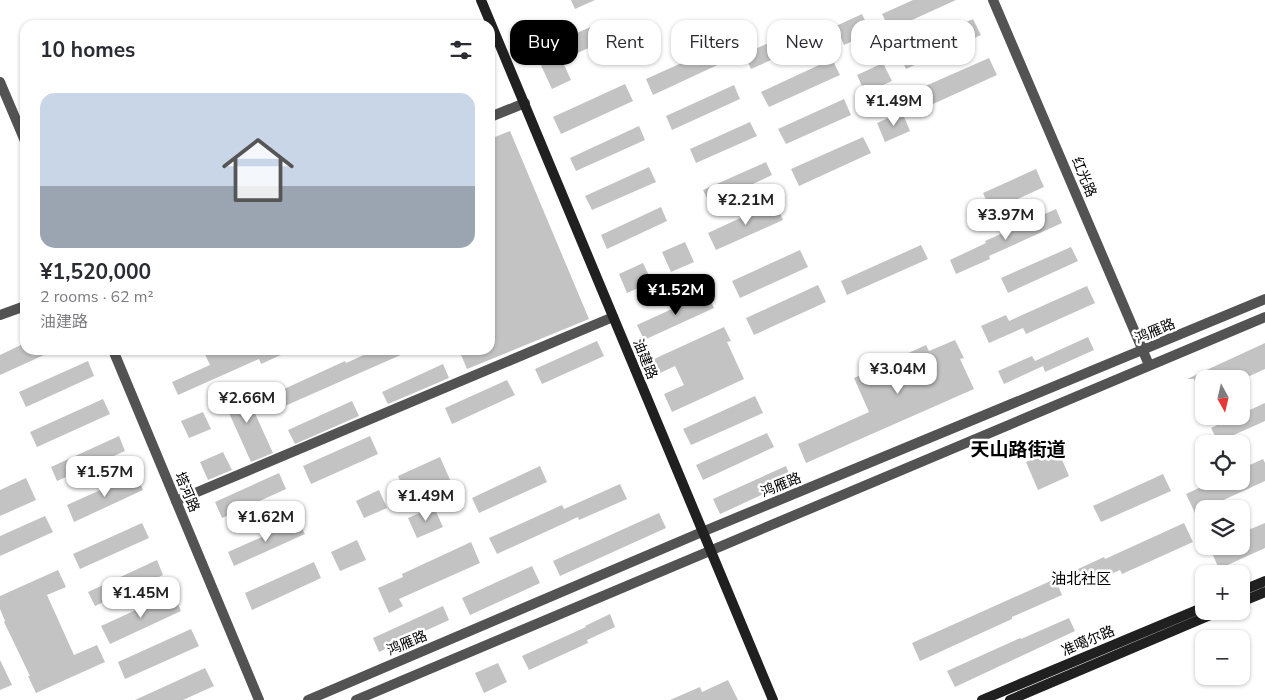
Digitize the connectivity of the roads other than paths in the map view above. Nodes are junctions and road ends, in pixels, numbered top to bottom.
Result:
1 (482, 0) edge
2 (993, 0) edge
3 (490, 20) edge
4 (495, 31) edge
5 (0, 82) edge
6 (525, 103) junction
7 (495, 115) edge
8 (20, 129) edge
9 (1265, 299) edge
10 (20, 308) edge
11 (0, 315) edge
12 (1265, 316) edge
13 (613, 317) junction
14 (1143, 351) junction
15 (115, 355) edge
16 (1149, 365) junction
17 (176, 502) junction
18 (702, 532) junction
19 (709, 551) junction
20 (1265, 581) edge
21 (1250, 587) edge
22 (1265, 592) edge
23 (1250, 598) edge
24 (1195, 611) edge
25 (1199, 620) edge
26 (259, 700) edge
27 (308, 700) edge
28 (356, 700) edge
29 (773, 700) edge
30 (982, 700) edge
31 (1010, 700) edge

1 - 3 main road, 油建路
2 - 14 street, 红光路
4 - 6 main road, 油建路
5 - 8 street
6 - 7 street
6 - 13 main road, 油建路
9 - 14 street, 鸿雁路
10 - 11 street
12 - 16 street
13 - 17 street
13 - 18 main road, 油建路
14 - 16 street, 红光路
14 - 18 street, 鸿雁路
15 - 17 street, 塔河路
16 - 19 street
17 - 26 street, 塔河路
18 - 19 main road, 油建路
18 - 27 street, 鸿雁路
19 - 28 street
19 - 29 main road, 油建路
20 - 21 main road
22 - 23 main road
24 - 30 main road, 准噶尔路
25 - 31 main road, 准噶尔路

